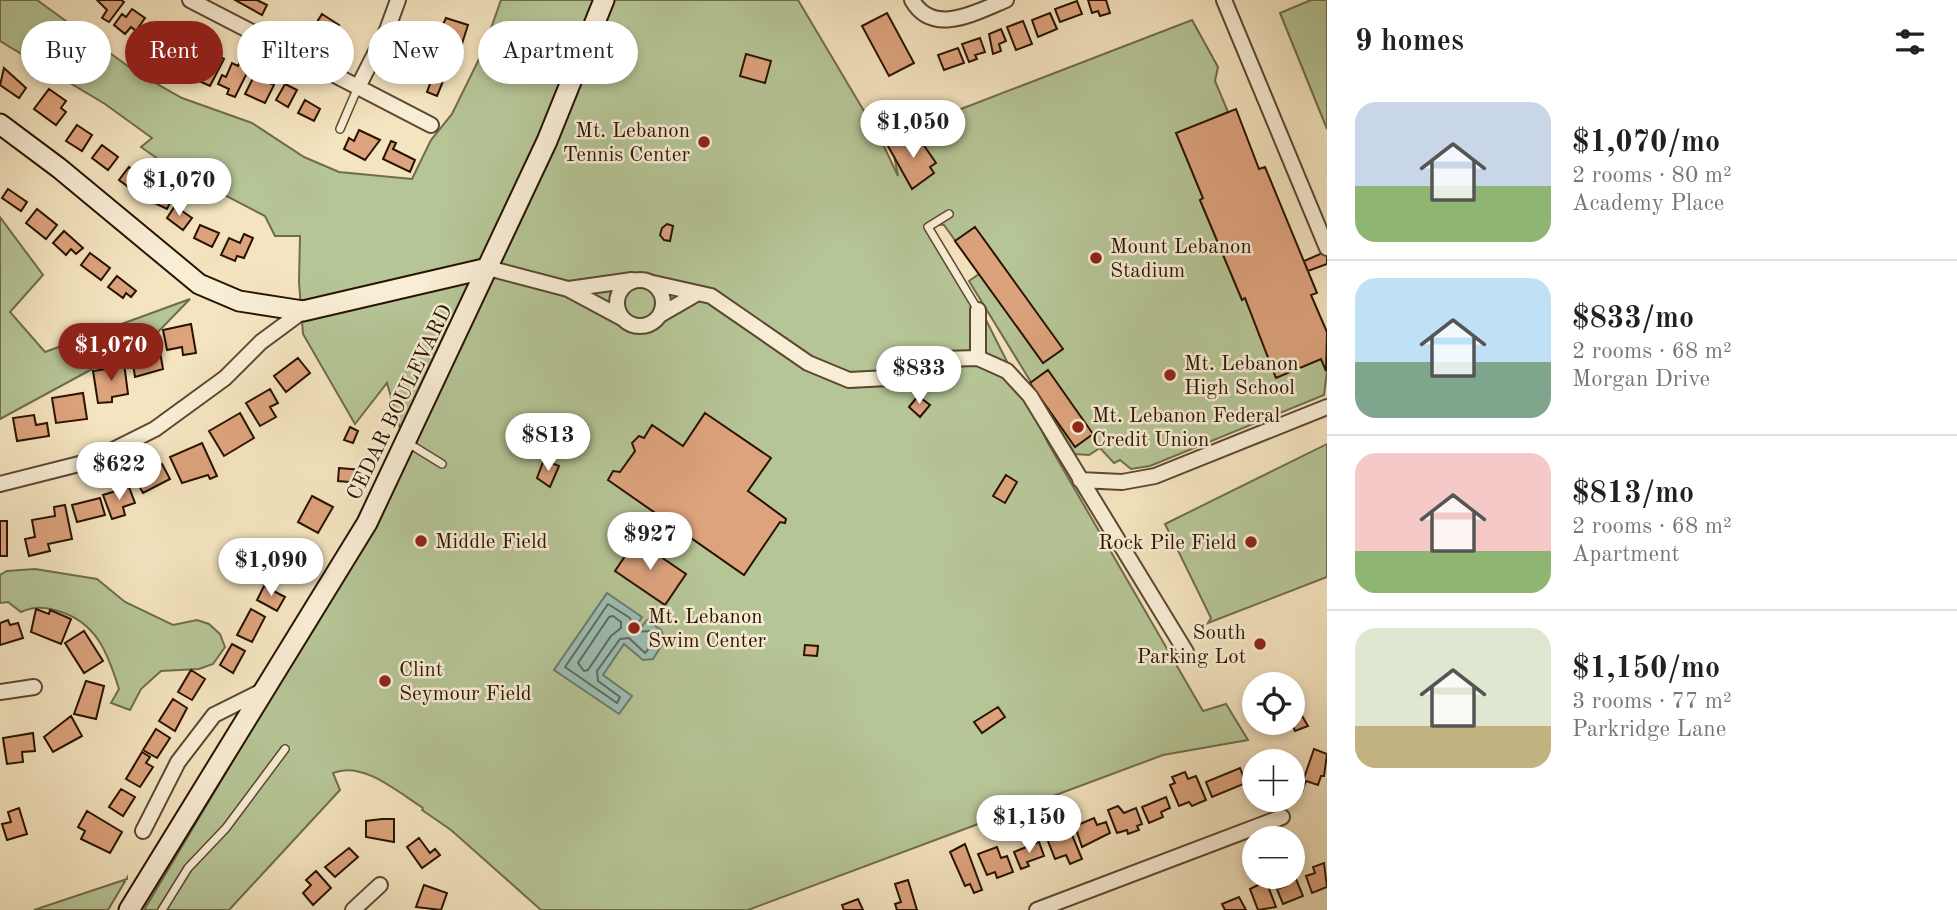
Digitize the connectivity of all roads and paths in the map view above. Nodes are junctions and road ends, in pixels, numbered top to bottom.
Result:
1 (398, 0) edge
2 (604, 0) edge
3 (912, 0) edge
4 (1006, 0) edge
5 (1224, 0) edge
6 (192, 1) edge
7 (358, 87) junction
8 (0, 124) edge
9 (431, 125) dead end
10 (340, 129) dead end
11 (948, 214) dead end
12 (1327, 248) edge
13 (488, 268) junction
14 (633, 280) junction
15 (653, 283) junction
16 (568, 289) junction
17 (698, 292) junction
18 (978, 310) joint
19 (303, 311) junction
20 (660, 315) junction
21 (622, 318) junction
22 (978, 358) junction
23 (1327, 407) edge
24 (407, 442) junction
25 (442, 464) dead end
26 (1080, 480) junction
27 (0, 484) edge
28 (1186, 652) dead end
29 (34, 687) dead end
30 (262, 691) junction
31 (0, 692) edge
32 (285, 749) dead end
33 (1282, 817) dead end
34 (143, 831) dead end
35 (380, 885) dead end
36 (129, 910) edge
37 (162, 910) edge
38 (353, 910) edge
39 (1037, 910) edge

1 - 7 street
2 - 13 street, CEDAR BOULEVARD
3 - 4 street
5 - 12 street
6 - 7 street
7 - 9 street
7 - 10 lane
8 - 19 street
11 - 18 lane
13 - 16 street
13 - 19 street
13 - 24 street, CEDAR BOULEVARD
14 - 15 street
14 - 16 street
14 - 21 street
15 - 17 street
15 - 20 street
16 - 21 street
17 - 20 street
17 - 22 street
18 - 22 street
19 - 27 street
20 - 21 street
22 - 26 street
23 - 26 street
24 - 25 lane
24 - 30 street, CEDAR BOULEVARD
26 - 28 street
29 - 31 street
30 - 34 street
30 - 36 street, CEDAR BOULEVARD
32 - 37 lane
33 - 39 street
35 - 38 street

